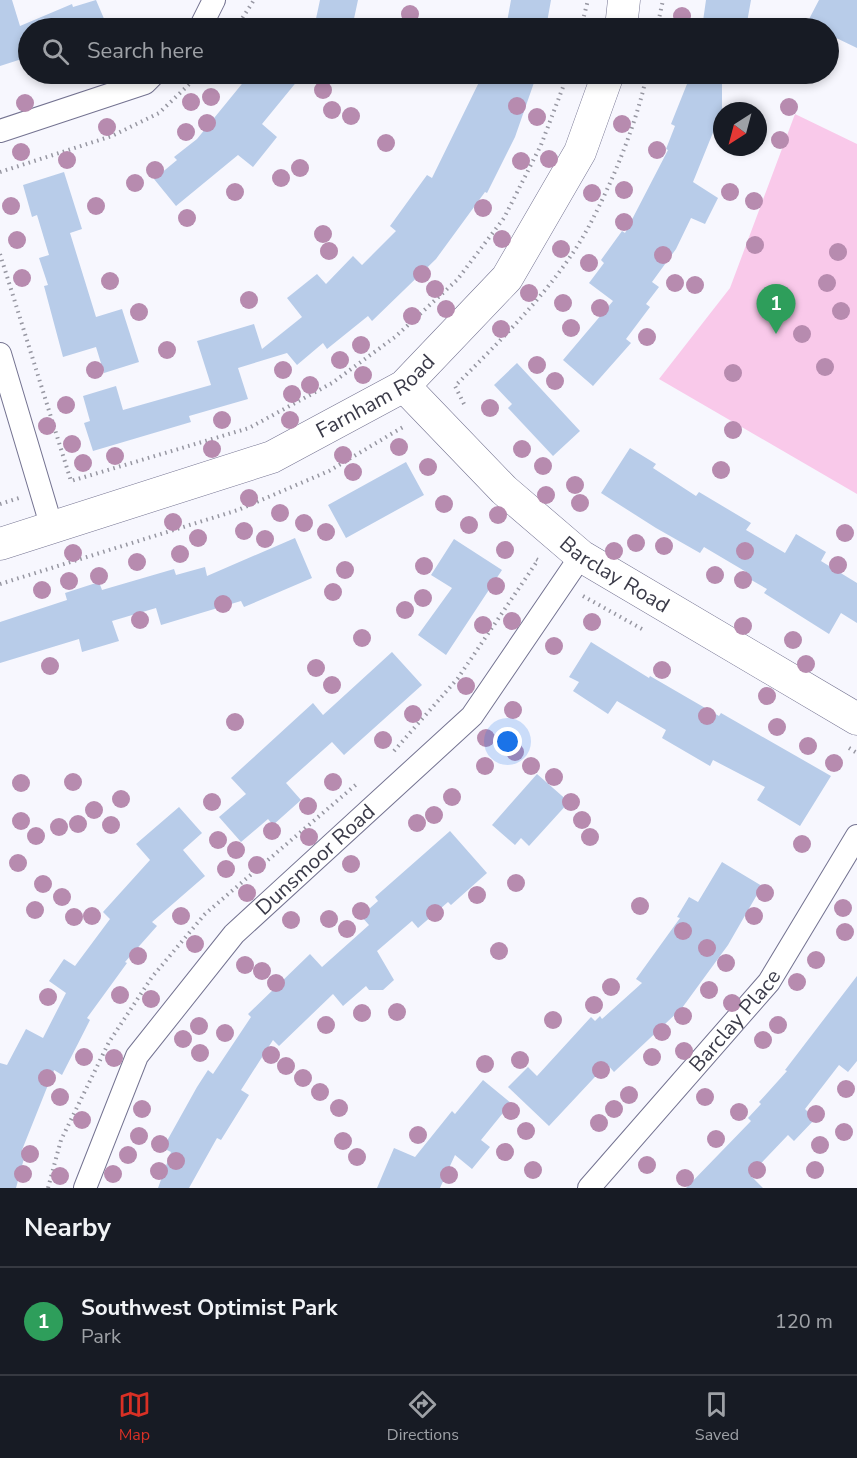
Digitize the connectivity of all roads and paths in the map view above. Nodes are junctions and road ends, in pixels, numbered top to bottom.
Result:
1 (214, 0) edge
2 (254, 0) edge
3 (588, 0) edge
4 (624, 0) edge
5 (663, 0) edge
6 (205, 18) edge
7 (242, 18) edge
8 (584, 18) edge
9 (622, 18) edge
10 (659, 18) edge
11 (142, 84) edge
12 (190, 84) edge
13 (564, 84) edge
14 (604, 84) edge
15 (645, 84) edge
16 (0, 131) edge
17 (0, 172) edge
18 (0, 254) edge
19 (0, 354) edge
20 (404, 386) junction
21 (470, 410) dead end
22 (406, 425) dead end
23 (24, 496) dead end
24 (0, 504) edge
25 (52, 528) junction
26 (0, 544) edge
27 (530, 553) dead end
28 (581, 556) junction
29 (0, 584) edge
30 (857, 719) edge
31 (387, 758) dead end
32 (360, 782) dead end
33 (857, 836) edge
34 (48, 1188) edge
35 (85, 1188) edge
36 (589, 1188) edge

1 - 6 street
2 - 7 path
3 - 8 path
4 - 9 street
5 - 10 path
11 - 16 street
12 - 17 path
13 - 18 path
14 - 20 street, Farnham Road
15 - 21 path
19 - 25 street
20 - 25 street, Farnham Road
20 - 28 street, Barclay Road
22 - 29 path
23 - 24 path
25 - 26 street, Farnham Road
27 - 31 path
28 - 30 street, Barclay Road
28 - 35 street, Dunsmoor Road
32 - 34 path
33 - 36 street, Barclay Place

